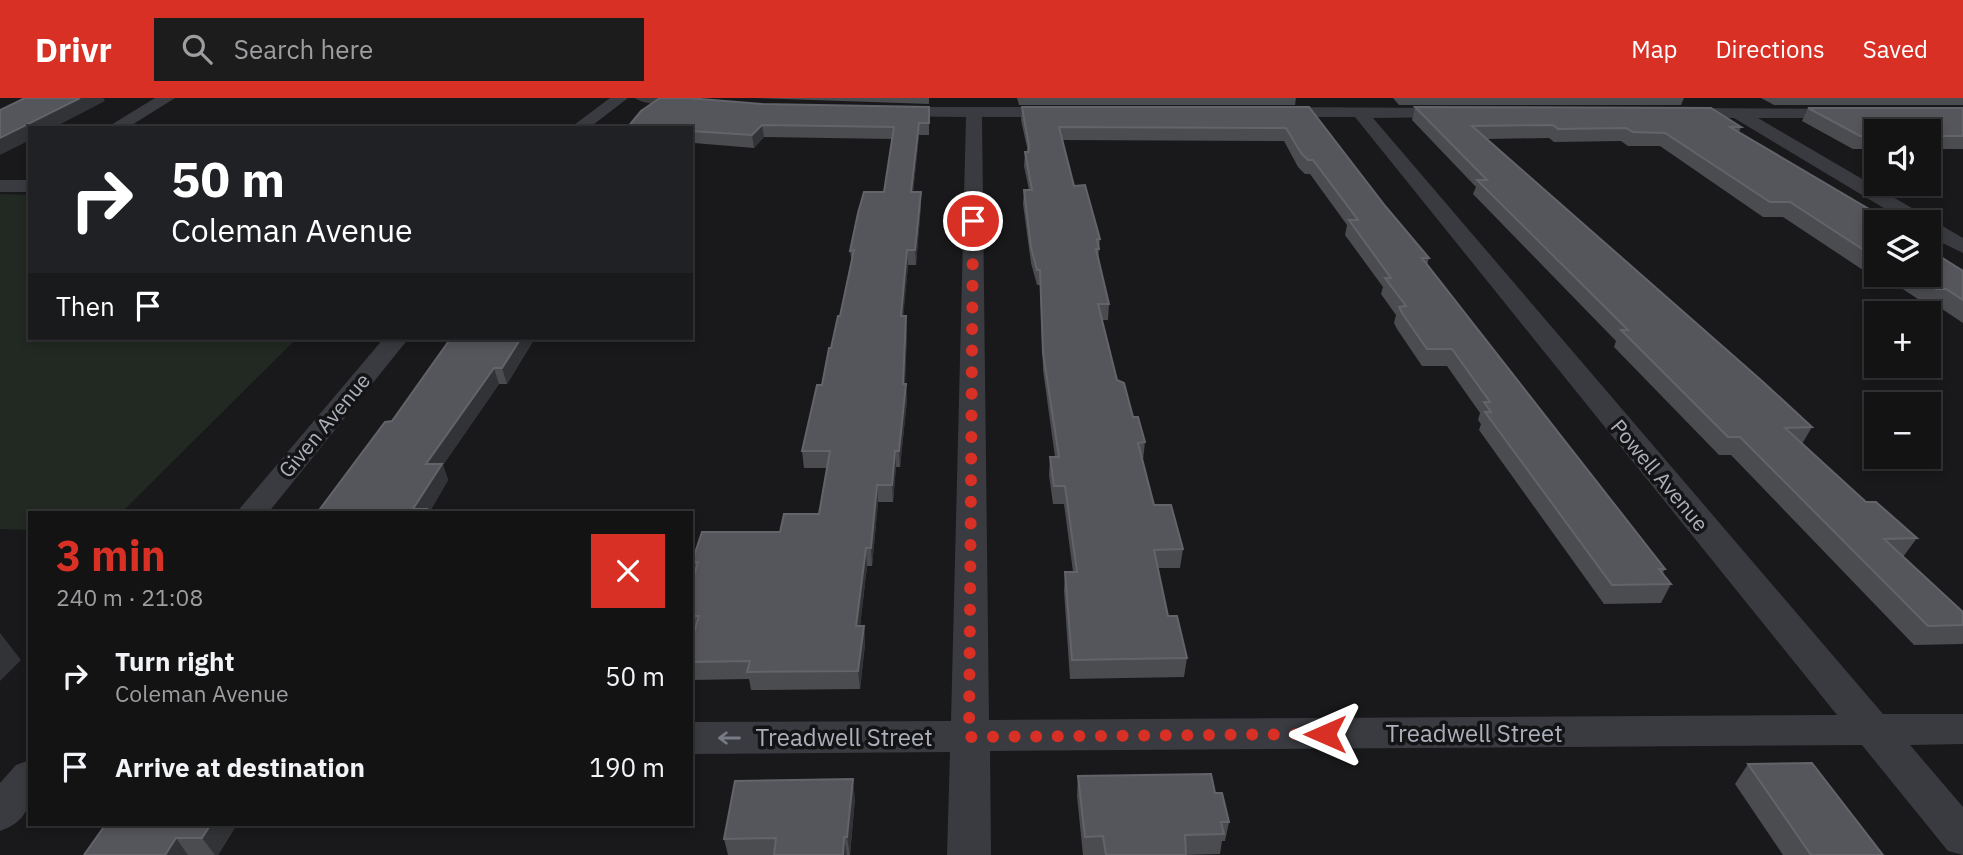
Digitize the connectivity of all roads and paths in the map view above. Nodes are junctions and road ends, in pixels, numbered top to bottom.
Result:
1 (167, 98) edge
2 (620, 98) edge
3 (643, 98) edge
4 (1753, 98) edge
5 (707, 103) edge
6 (876, 112) edge
7 (1084, 112) edge
8 (1263, 112) edge
9 (1359, 112) junction
10 (974, 113) junction
11 (1467, 113) edge
12 (1657, 113) edge
13 (1779, 113) junction
14 (1858, 113) edge
15 (1739, 114) junction
16 (118, 126) edge
17 (581, 126) edge
18 (28, 176) edge
19 (13, 186) edge
20 (1901, 210) edge
21 (1941, 234) edge
22 (1963, 247) edge
23 (395, 340) edge
24 (253, 511) edge
25 (1963, 729) edge
26 (1872, 730) junction
27 (969, 737) junction
28 (693, 738) edge
29 (28, 779) edge
30 (0, 813) edge
31 (1963, 838) edge
32 (969, 855) edge

1 - 16 street
2 - 17 street
3 - 5 street
4 - 13 street
6 - 10 street
7 - 10 street
8 - 9 street
9 - 11 street
9 - 26 street, Powell Avenue
10 - 27 street
12 - 15 street
13 - 14 street
13 - 15 street
15 - 20 street
18 - 19 street
21 - 22 street
23 - 24 street, Given Avenue
25 - 26 street, Treadwell Street
26 - 27 street, Treadwell Street
26 - 31 street, Powell Avenue
27 -> 28 street, Treadwell Street
27 - 32 street
29 - 30 street

